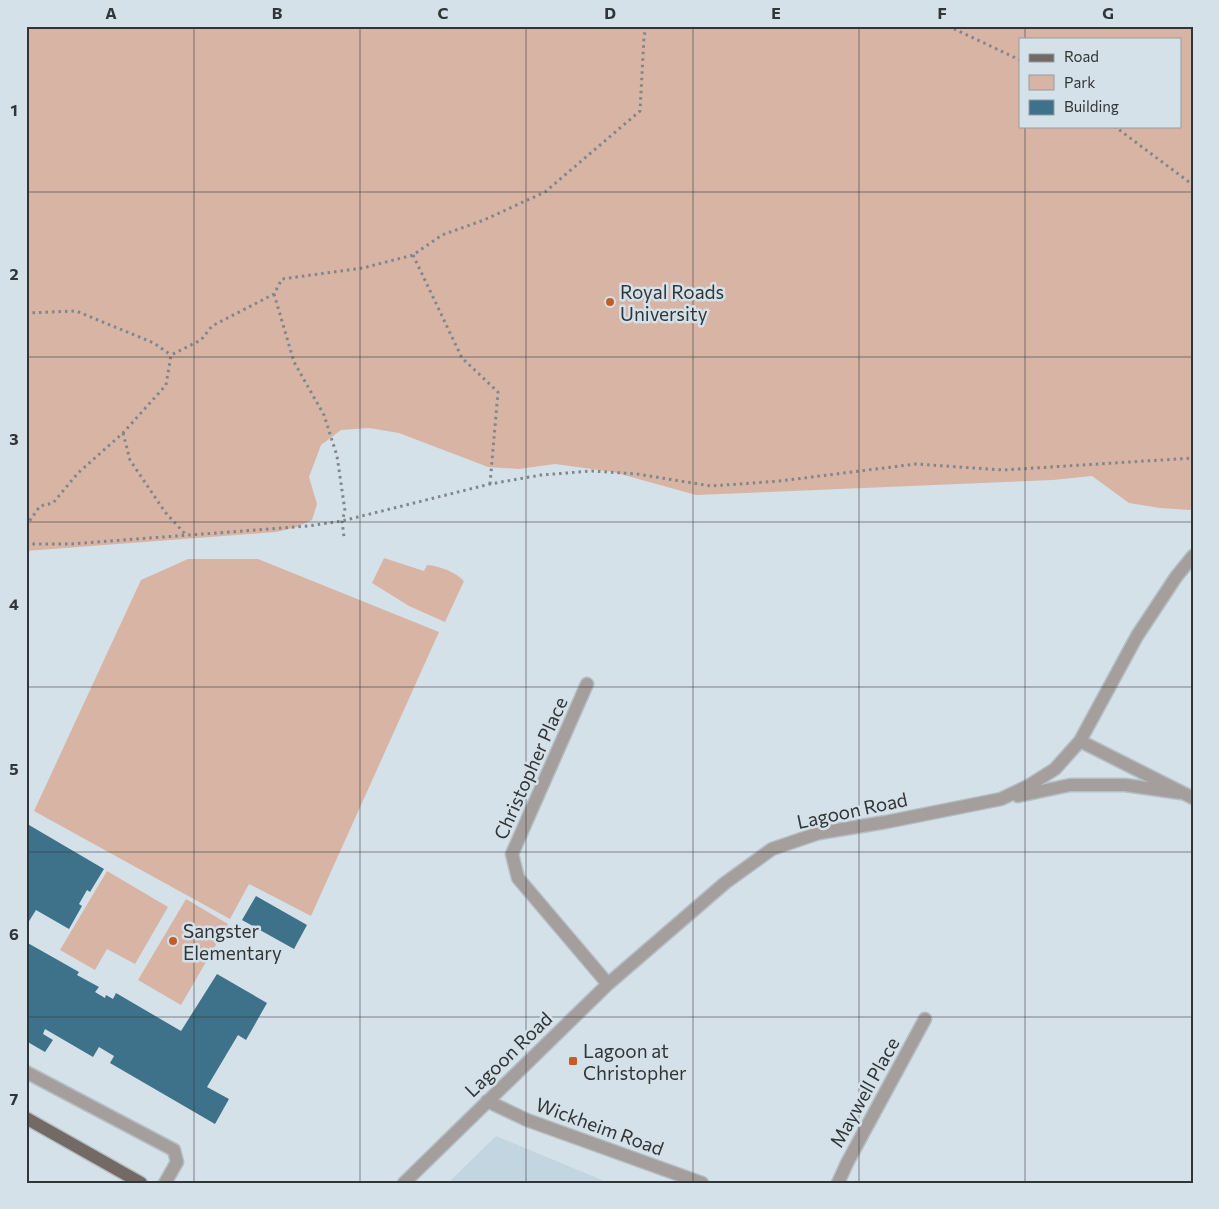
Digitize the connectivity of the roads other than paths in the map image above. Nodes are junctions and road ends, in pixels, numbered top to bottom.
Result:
1 (1193, 556) edge
2 (587, 684) dead end
3 (1080, 741) junction
4 (1187, 796) edge
5 (1001, 799) junction
6 (608, 984) junction
7 (925, 1020) dead end
8 (26, 1072) edge
9 (487, 1101) junction
10 (26, 1118) edge
11 (142, 1183) edge
12 (165, 1183) edge
13 (404, 1183) edge
14 (702, 1183) edge
15 (838, 1183) edge

1 - 3 street, Lagoon Road
2 - 6 street, Christopher Place
3 - 4 street
3 - 5 street, Lagoon Road
4 - 5 street
5 - 6 street, Lagoon Road
6 - 9 street, Lagoon Road
7 - 15 street, Maywell Place
8 - 12 street
9 - 13 street, Lagoon Road
9 - 14 street, Wickheim Road
10 - 11 main road

